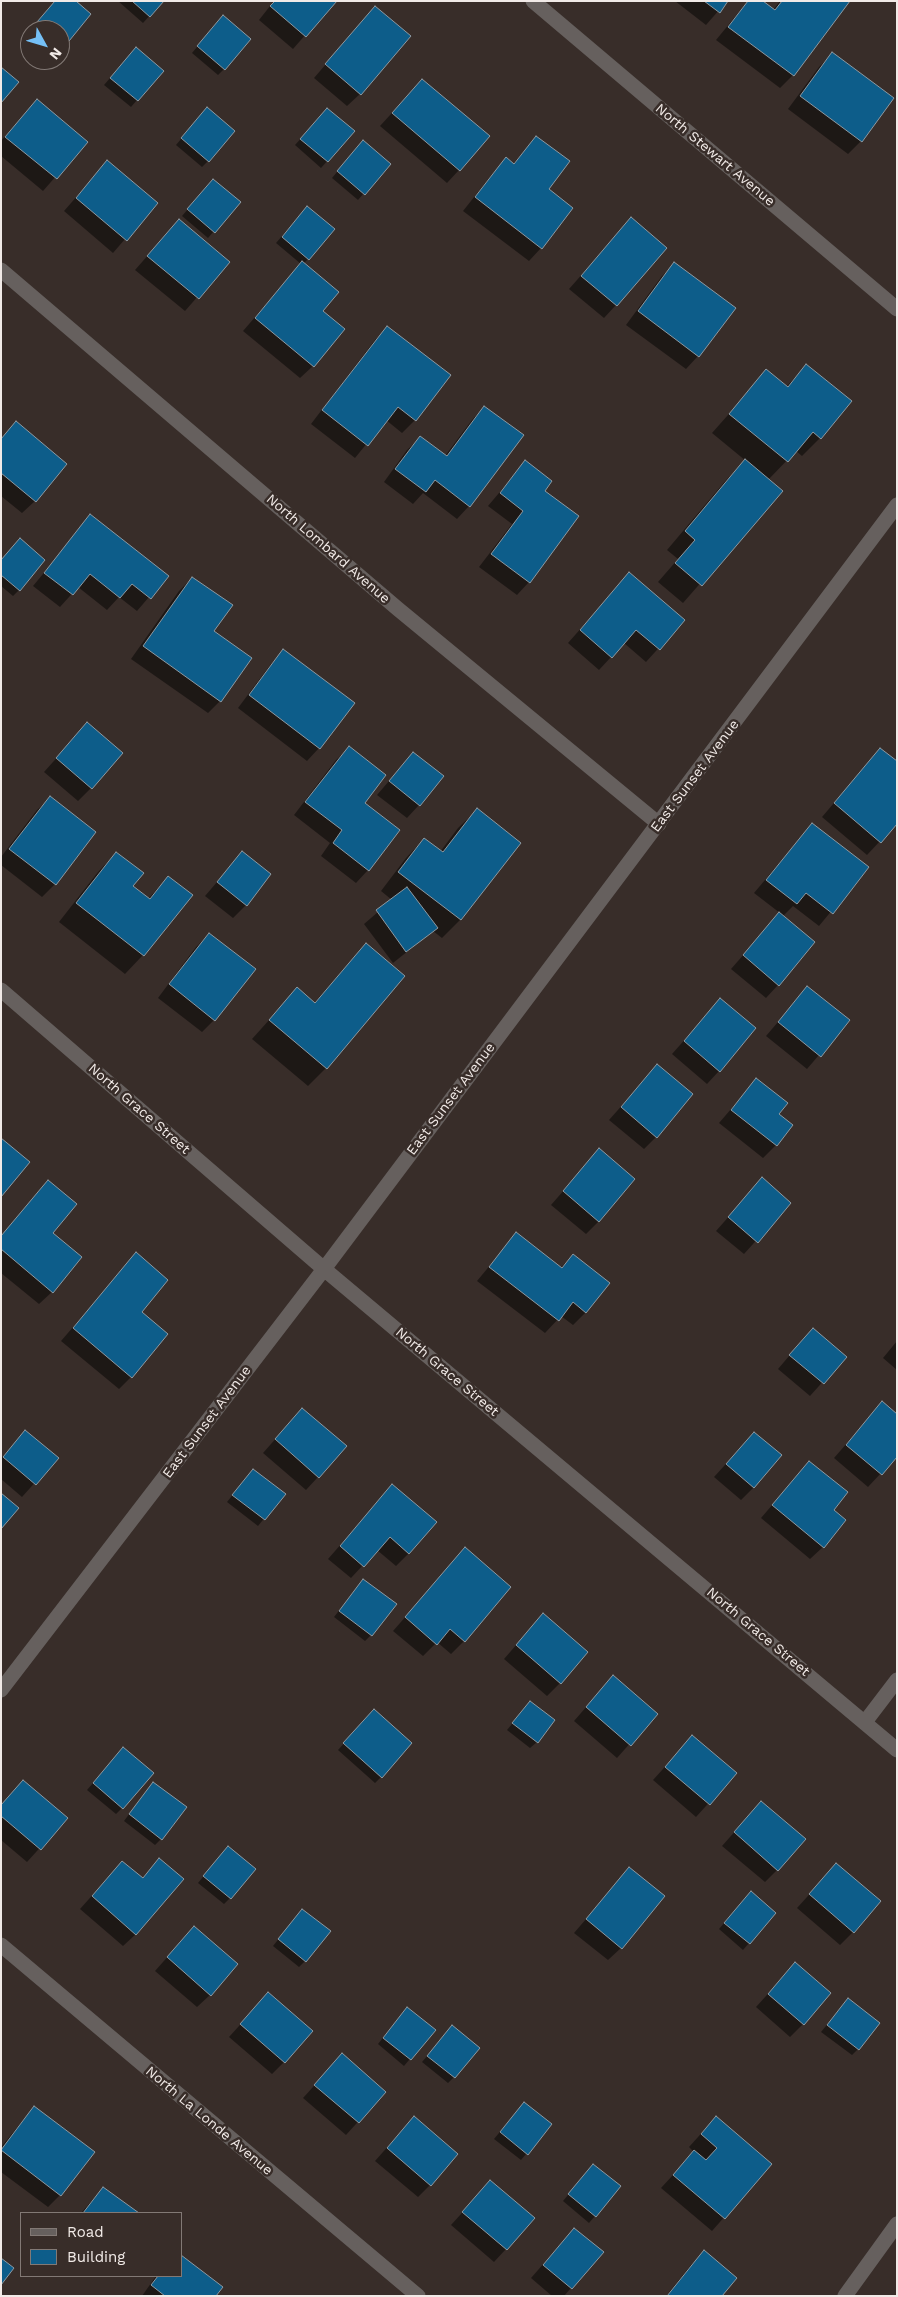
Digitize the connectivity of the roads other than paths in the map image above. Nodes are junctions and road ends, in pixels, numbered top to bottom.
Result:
1 (534, 1) edge
2 (1, 270) edge
3 (897, 309) edge
4 (897, 505) edge
5 (659, 824) junction
6 (1, 990) edge
7 (324, 1269) junction
8 (897, 1680) edge
9 (1, 1690) edge
10 (865, 1722) junction
11 (897, 1750) edge
12 (1, 1945) edge
13 (897, 2224) edge
14 (418, 2296) edge
15 (845, 2296) edge

1 - 3 street, North Stewart Avenue
2 - 5 street, North Lombard Avenue
4 - 5 street, East Sunset Avenue
5 - 7 street, East Sunset Avenue
6 - 7 street, North Grace Street
7 - 9 street, East Sunset Avenue
7 - 10 street, North Grace Street
8 - 10 street
10 - 11 street, North Grace Street
12 - 14 street, North La Londe Avenue
13 - 15 street

